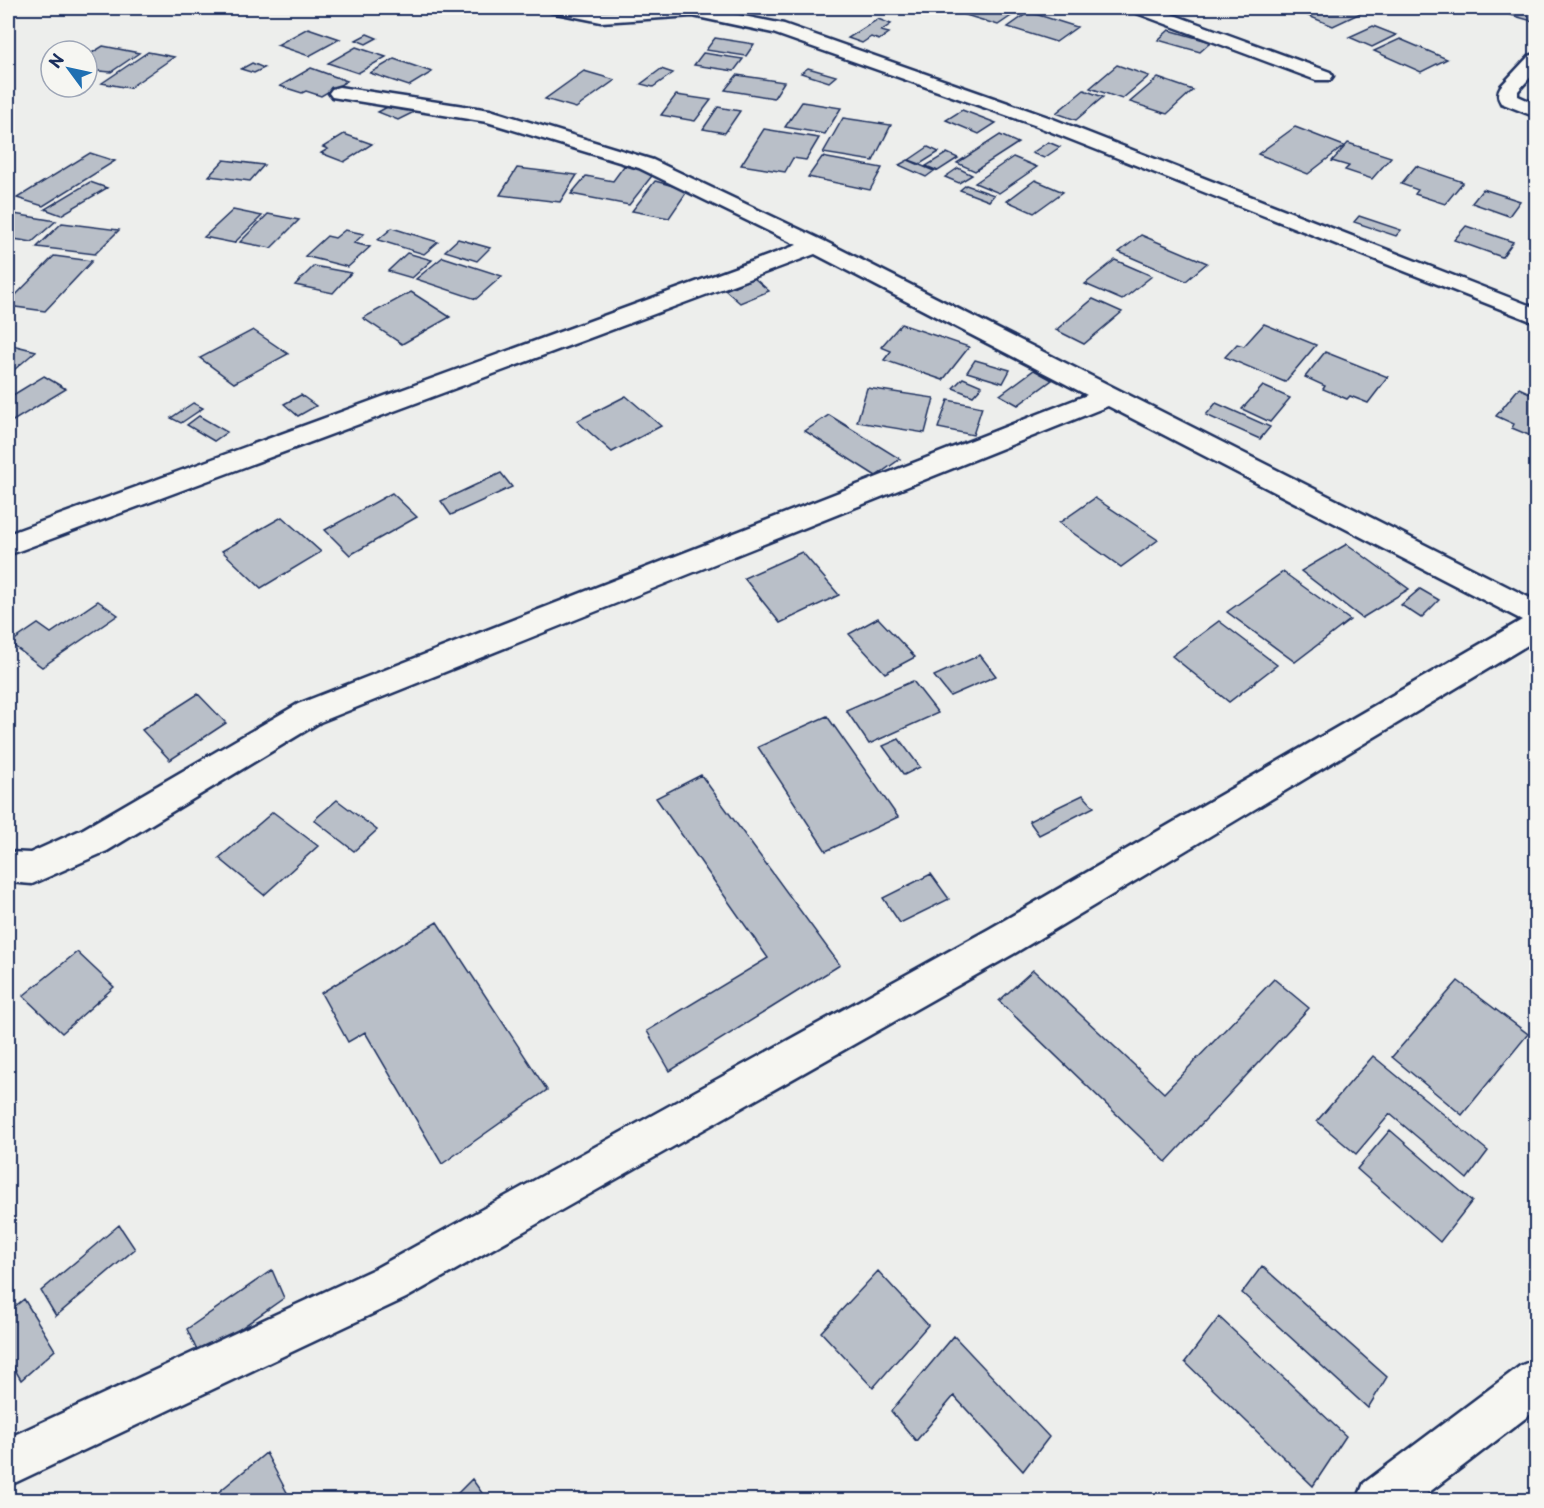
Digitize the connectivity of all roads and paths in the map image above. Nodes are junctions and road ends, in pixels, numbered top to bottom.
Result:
1 (557, 8) edge
2 (1140, 8) edge
3 (1536, 60) edge
4 (1323, 76) dead end
5 (339, 93) dead end
6 (1536, 111) edge
7 (816, 246) junction
8 (1536, 316) edge
9 (1110, 396) junction
10 (8, 546) edge
11 (1536, 614) edge
12 (1536, 626) edge
13 (8, 867) edge
14 (1536, 1382) edge
15 (8, 1462) edge
16 (1381, 1500) edge

1 - 8 street
2 - 4 street
3 - 6 street
5 - 7 street
7 - 9 street
7 - 10 street
9 - 11 street
9 - 13 street
12 - 15 street
14 - 16 street

